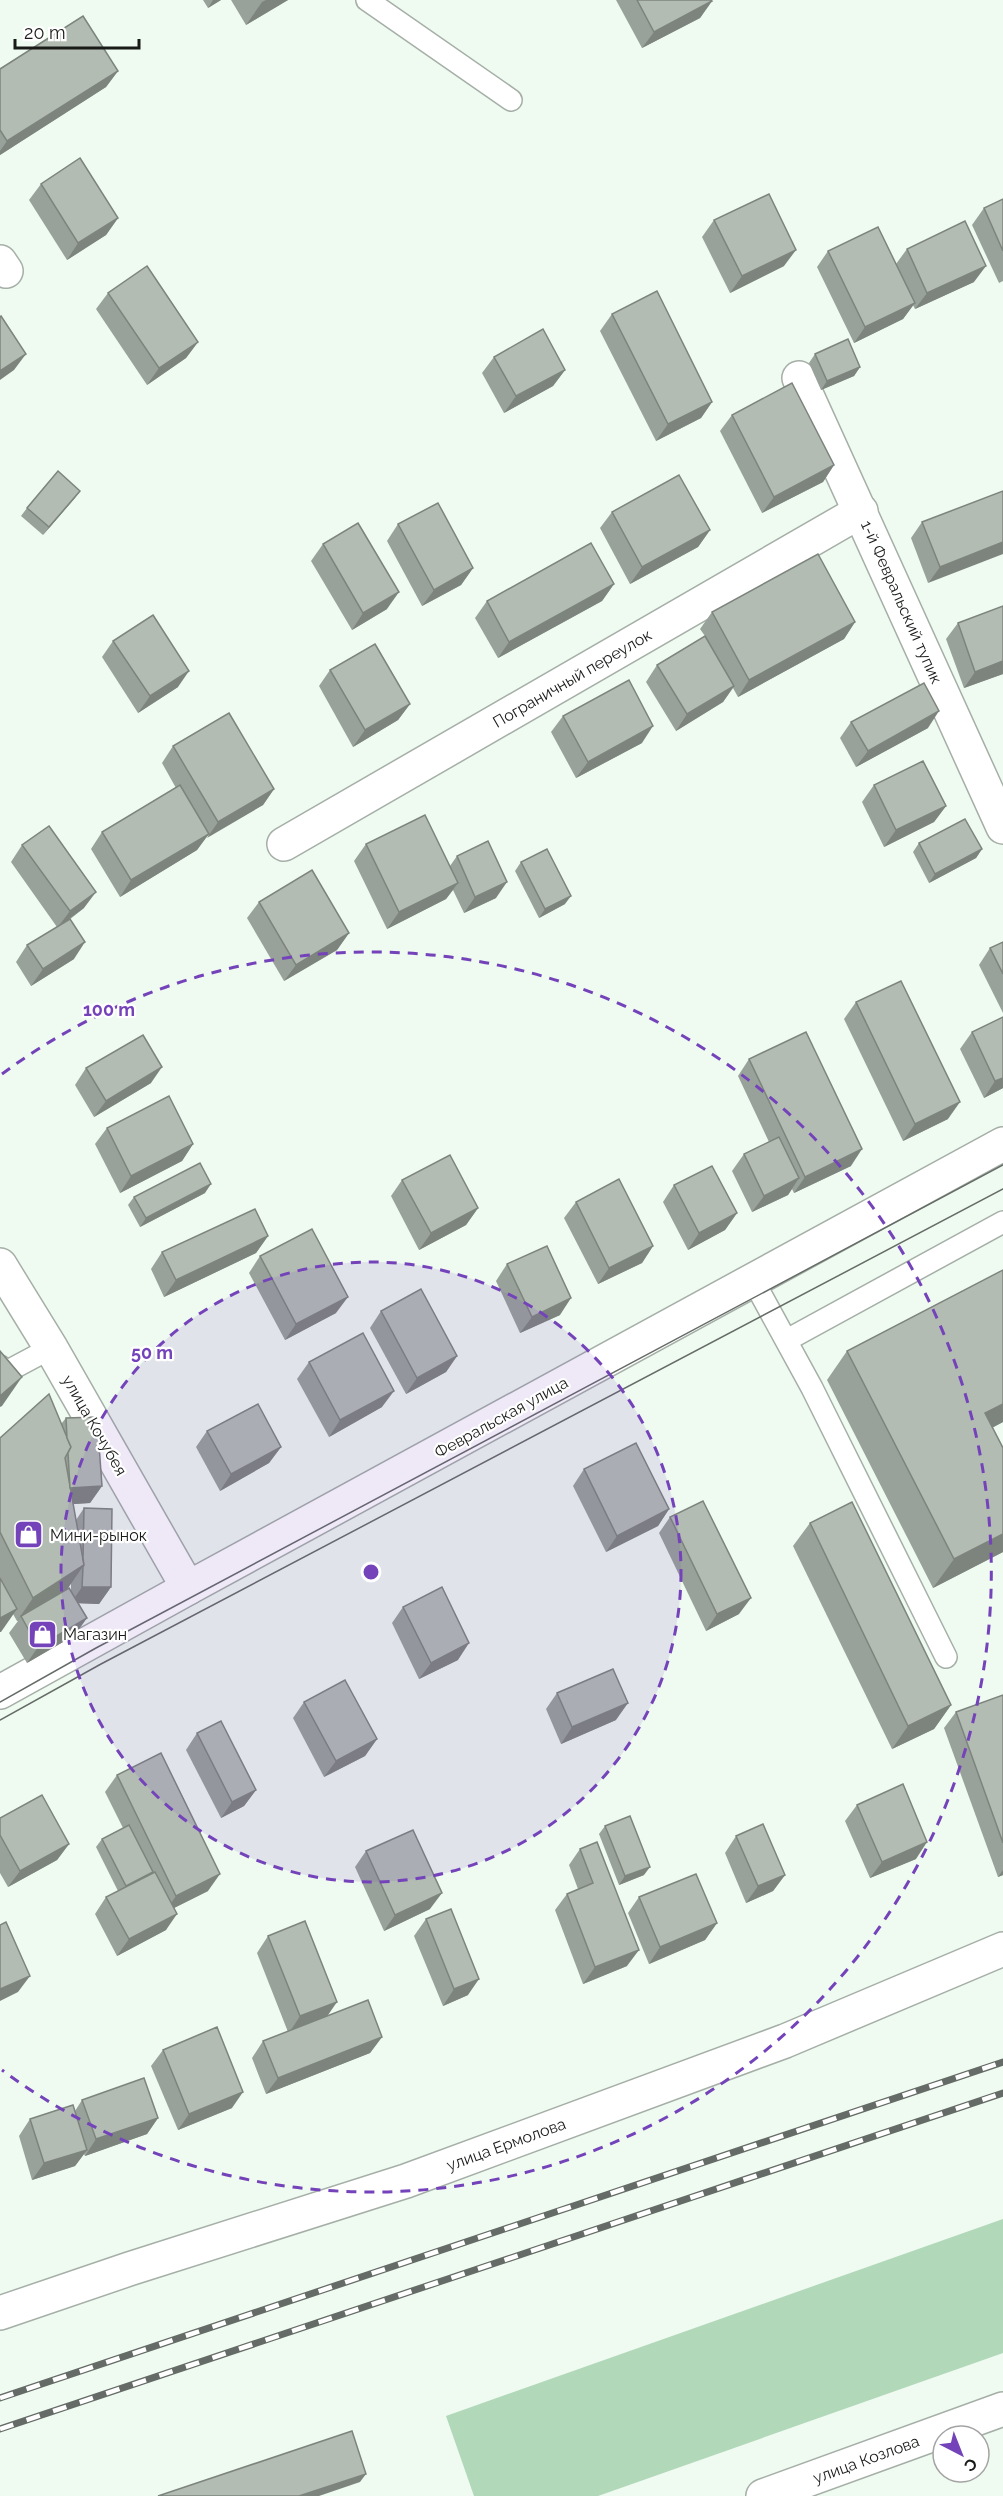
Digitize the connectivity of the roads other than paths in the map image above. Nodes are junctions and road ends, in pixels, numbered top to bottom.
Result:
1 (367, 0) edge
2 (511, 100) dead end
3 (799, 378) dead end
4 (861, 511) junction
5 (1003, 827) edge
6 (284, 844) dead end
7 (1003, 1144) edge
8 (1003, 1222) edge
9 (0, 1265) edge
10 (753, 1280) junction
11 (787, 1340) junction
12 (51, 1348) junction
13 (0, 1366) edge
14 (188, 1588) junction
15 (946, 1657) dead end
16 (0, 1692) edge
17 (1003, 1949) edge
18 (0, 2313) edge
19 (1003, 2409) edge
20 (763, 2496) edge

1 - 2 lane
3 - 4 street, 1-й Февральский тупик
4 - 5 street, 1-й Февральский тупик
4 - 6 street, Пограничный переулок
7 - 10 street, Февральская улица
8 - 11 lane
9 - 12 street, улица Кочубея
10 - 11 lane
10 - 14 street, Февральская улица
11 - 15 lane
12 - 13 lane
12 - 14 street, улица Кочубея
14 - 16 street, Февральская улица
17 - 18 street, улица Ермолова
19 - 20 street, улица Козлова

